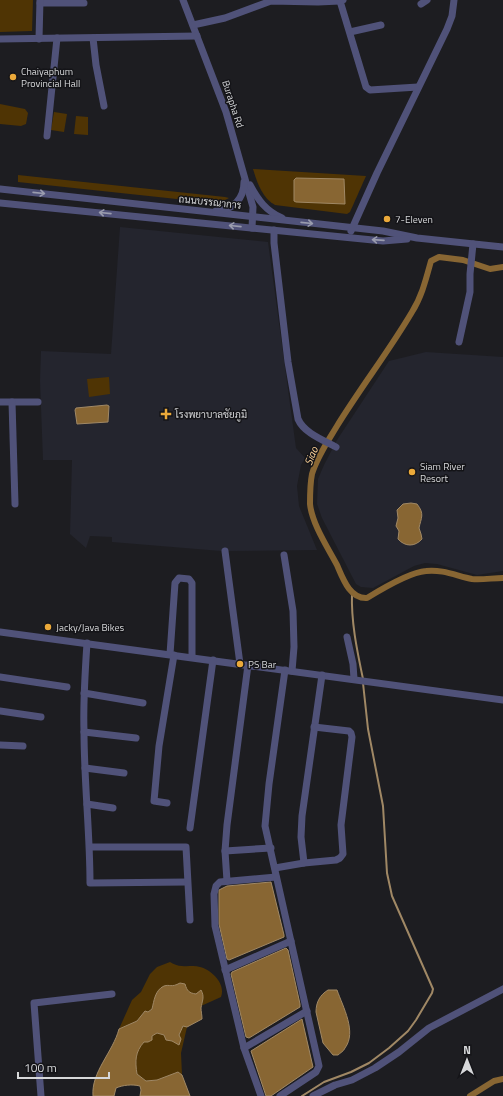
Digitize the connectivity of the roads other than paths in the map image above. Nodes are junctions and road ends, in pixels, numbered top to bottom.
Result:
1 (183, 0) edge
2 (454, 0) edge
3 (40, 1) edge
4 (342, 1) edge
5 (84, 3) dead end
6 (193, 25) junction
7 (381, 25) dead end
8 (350, 32) junction
9 (197, 36) junction
10 (57, 38) junction
11 (93, 38) junction
12 (0, 39) edge
13 (39, 39) junction
14 (418, 87) junction
15 (104, 106) dead end
16 (47, 136) dead end
17 (244, 172) junction
18 (0, 189) edge
19 (68, 196) junction
20 (0, 203) edge
21 (67, 209) junction
22 (183, 209) junction
23 (204, 211) junction
24 (254, 217) junction
25 (182, 221) junction
26 (288, 221) junction
27 (252, 228) junction
28 (351, 228) junction
29 (274, 230) junction
30 (350, 237) junction
31 (417, 238) junction
32 (473, 244) junction
33 (503, 247) edge
34 (459, 342) dead end
35 (0, 402) edge
36 (12, 402) junction
37 (38, 402) dead end
38 (336, 446) dead end
39 (15, 504) dead end
40 (225, 551) dead end
41 (284, 555) dead end
42 (0, 632) edge
43 (347, 637) dead end
44 (87, 643) junction
45 (172, 655) junction
46 (192, 657) junction
47 (213, 660) junction
48 (240, 664) junction
49 (248, 665) junction
50 (288, 670) junction
51 (322, 675) junction
52 (0, 677) edge
53 (356, 679) junction
54 (67, 688) dead end
55 (84, 693) junction
56 (503, 700) edge
57 (143, 703) dead end
58 (0, 711) edge
59 (41, 717) dead end
60 (314, 727) junction
61 (84, 732) junction
62 (136, 738) dead end
63 (0, 745) edge
64 (23, 746) dead end
65 (85, 768) junction
66 (124, 773) dead end
67 (167, 803) dead end
68 (87, 804) junction
69 (113, 808) dead end
70 (190, 828) dead end
71 (90, 847) junction
72 (271, 848) junction
73 (225, 851) junction
74 (304, 863) junction
75 (275, 868) junction
76 (276, 877) junction
77 (227, 881) junction
78 (187, 882) junction
79 (190, 920) dead end
80 (291, 941) junction
81 (225, 970) junction
82 (503, 990) edge
83 (112, 994) dead end
84 (307, 1011) junction
85 (244, 1048) junction
86 (41, 1096) edge
87 (261, 1096) edge
88 (280, 1096) edge
89 (313, 1096) edge

1 - 6 street, Burapha Rd
2 - 14 street
3 - 5 street
3 - 13 street
4 - 6 street
4 - 8 street
6 - 9 street, Burapha Rd
7 - 8 street
8 - 14 street
9 - 11 street
9 - 17 street, Burapha Rd
10 - 11 street
10 - 13 street
10 - 16 street
11 - 15 street
12 - 13 street
14 - 28 street
17 - 23 street
17 - 24 street, Burapha Rd
17 - 26 street
18 -> 19 street, ถนนบรรณาการ
19 - 21 street
19 - 22 street, ถนนบรรณาการ
20 - 21 street, ถนนบรรณาการ
25 -> 21 street, ถนนบรรณาการ
22 - 23 street, ถนนบรรณาการ
22 - 25 street
23 - 24 street, ถนนบรรณาการ
24 - 26 street, ถนนบรรณาการ
24 - 27 street
27 -> 25 street, ถนนบรรณาการ
26 -> 28 street, ถนนบรรณาการ
27 - 29 street, ถนนบรรณาการ
28 - 30 street
28 - 31 street, ถนนบรรณาการ
29 - 30 street, ถนนบรรณาการ
29 - 38 street
31 -> 30 street, ถนนบรรณาการ
31 - 32 street, ถนนบรรณาการ
32 - 33 street, ถนนบรรณาการ
32 - 34 street
35 - 36 street
36 - 37 street
36 - 39 street
40 - 48 street
41 - 50 street
42 - 44 street
43 - 53 street
44 - 45 street
44 - 55 street
45 - 46 street
45 - 46 street
45 - 67 street
46 - 47 street
47 - 48 street
47 - 70 street
48 - 49 street
49 - 50 street
49 - 73 street
50 - 51 street
50 - 72 street
51 - 53 street
51 - 60 street
52 - 54 street
53 - 56 street
55 - 57 street
55 - 61 street
58 - 59 street
60 - 74 street
60 - 74 street
61 - 62 street
61 - 65 street
63 - 64 street
65 - 66 street
65 - 68 street
68 - 69 street
68 - 71 street
71 - 78 street
71 - 78 street
72 - 73 street
72 - 75 street
73 - 77 street
74 - 75 street
75 - 76 street
76 - 77 street
76 - 80 street
77 - 81 street
78 - 79 street
80 - 81 street
80 - 84 street
81 - 85 street
82 - 89 street
83 - 86 street
84 - 85 street
84 - 88 street
85 - 87 street

